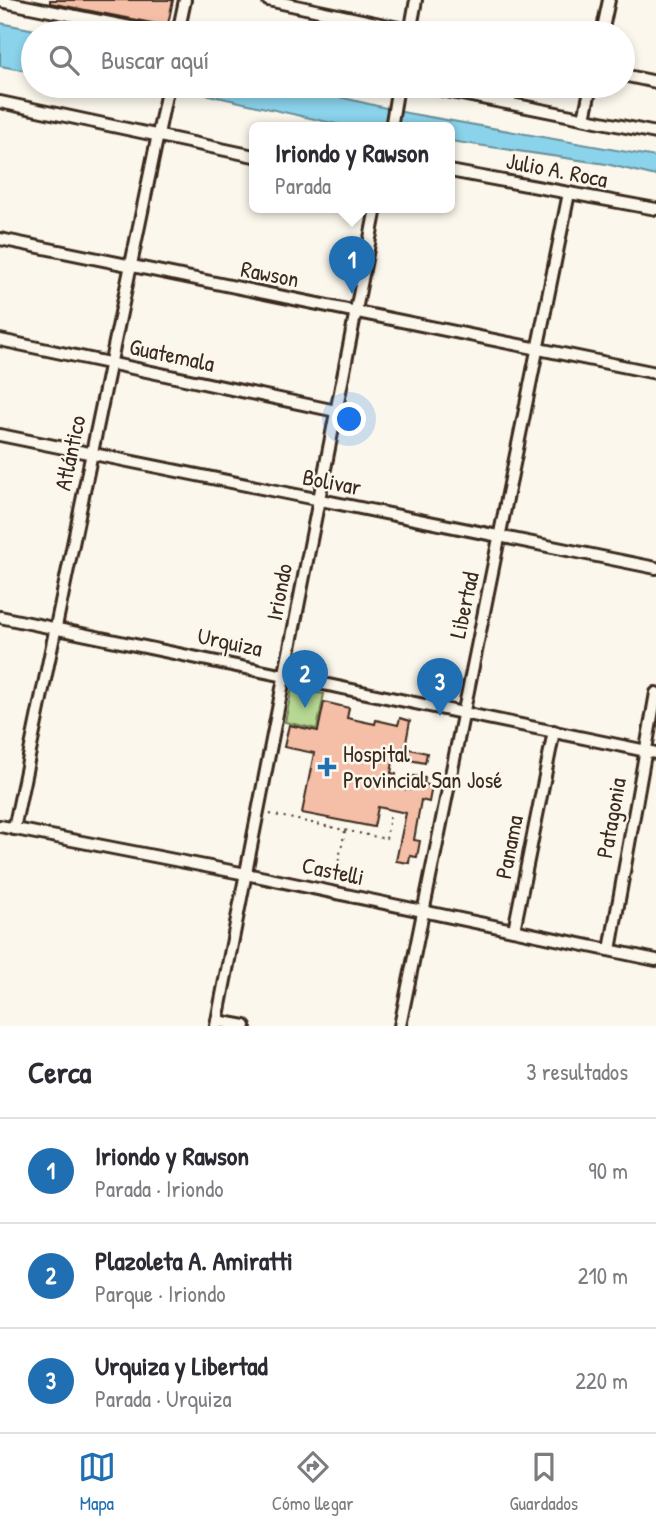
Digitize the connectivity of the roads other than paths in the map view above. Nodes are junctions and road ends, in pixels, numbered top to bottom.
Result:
1 (185, 0) edge
2 (268, 0) edge
3 (416, 0) edge
4 (609, 0) edge
5 (0, 1) edge
6 (100, 21) edge
7 (181, 21) edge
8 (364, 21) edge
9 (415, 21) edge
10 (605, 21) edge
11 (635, 78) edge
12 (656, 82) edge
13 (165, 98) edge
14 (396, 98) edge
15 (483, 98) edge
16 (588, 98) edge
17 (0, 102) edge
18 (584, 118) junction
19 (392, 122) edge
20 (656, 133) edge
21 (159, 136) junction
22 (249, 155) edge
23 (455, 172) edge
24 (569, 193) junction
25 (656, 209) edge
26 (375, 213) edge
27 (0, 239) edge
28 (132, 267) junction
29 (356, 313) junction
30 (0, 340) edge
31 (538, 349) junction
32 (110, 363) junction
33 (656, 373) edge
34 (336, 411) junction
35 (0, 435) edge
36 (91, 454) junction
37 (318, 501) junction
38 (500, 536) junction
39 (656, 568) edge
40 (0, 617) edge
41 (55, 627) junction
42 (285, 675) junction
43 (656, 693) edge
44 (463, 713) junction
45 (554, 731) junction
46 (644, 750) junction
47 (656, 753) edge
48 (0, 826) edge
49 (14, 829) junction
50 (246, 874) junction
51 (424, 911) junction
52 (514, 930) junction
53 (610, 950) junction
54 (656, 960) edge
55 (217, 1023) edge
56 (245, 1026) edge
57 (400, 1026) edge

1 - 7 street
2 - 8 street
3 - 9 street
4 - 10 street
5 - 6 street
11 - 12 street
13 - 21 street, Atlántico
14 - 19 street
15 - 18 street
16 - 18 street
17 - 21 street
18 - 20 street
21 - 22 street
21 - 28 street, Atlántico
23 - 24 street, Julio A. Roca
24 - 25 street, Julio A. Roca
24 - 31 street, Libertad
26 - 29 street, Iriondo
27 - 28 street, Rawson
28 - 29 street, Rawson
28 - 32 street, Atlántico
29 - 31 street, Rawson
29 - 34 street, Iriondo
30 - 32 street, Guatemala
31 - 33 street, Rawson
31 - 38 street, Libertad
32 - 34 street, Guatemala
32 - 36 street, Atlántico
34 - 37 street, Iriondo
35 - 36 street, Bolivar
36 - 37 street, Bolivar
36 - 41 street, Atlántico
37 - 38 street, Bolivar
37 - 42 street, Iriondo
38 - 39 street, Bolivar
38 - 44 street, Libertad
40 - 41 street, Urquiza
41 - 42 street, Urquiza
41 - 49 street, Atlántico
42 - 44 street, Urquiza
42 - 50 street, Iriondo
43 - 46 street, Patagonia
44 - 45 street, Urquiza
44 - 51 street, Libertad
45 - 46 street, Urquiza
45 - 52 street, Panama
46 - 47 street, Urquiza
46 - 53 street, Patagonia
48 - 49 street, Castelli
49 - 50 street, Castelli
50 - 51 street, Castelli
50 - 55 street, Iriondo
51 - 52 street, Castelli
51 - 57 street, Libertad
52 - 53 street, Castelli
53 - 54 street, Castelli
55 - 56 street

